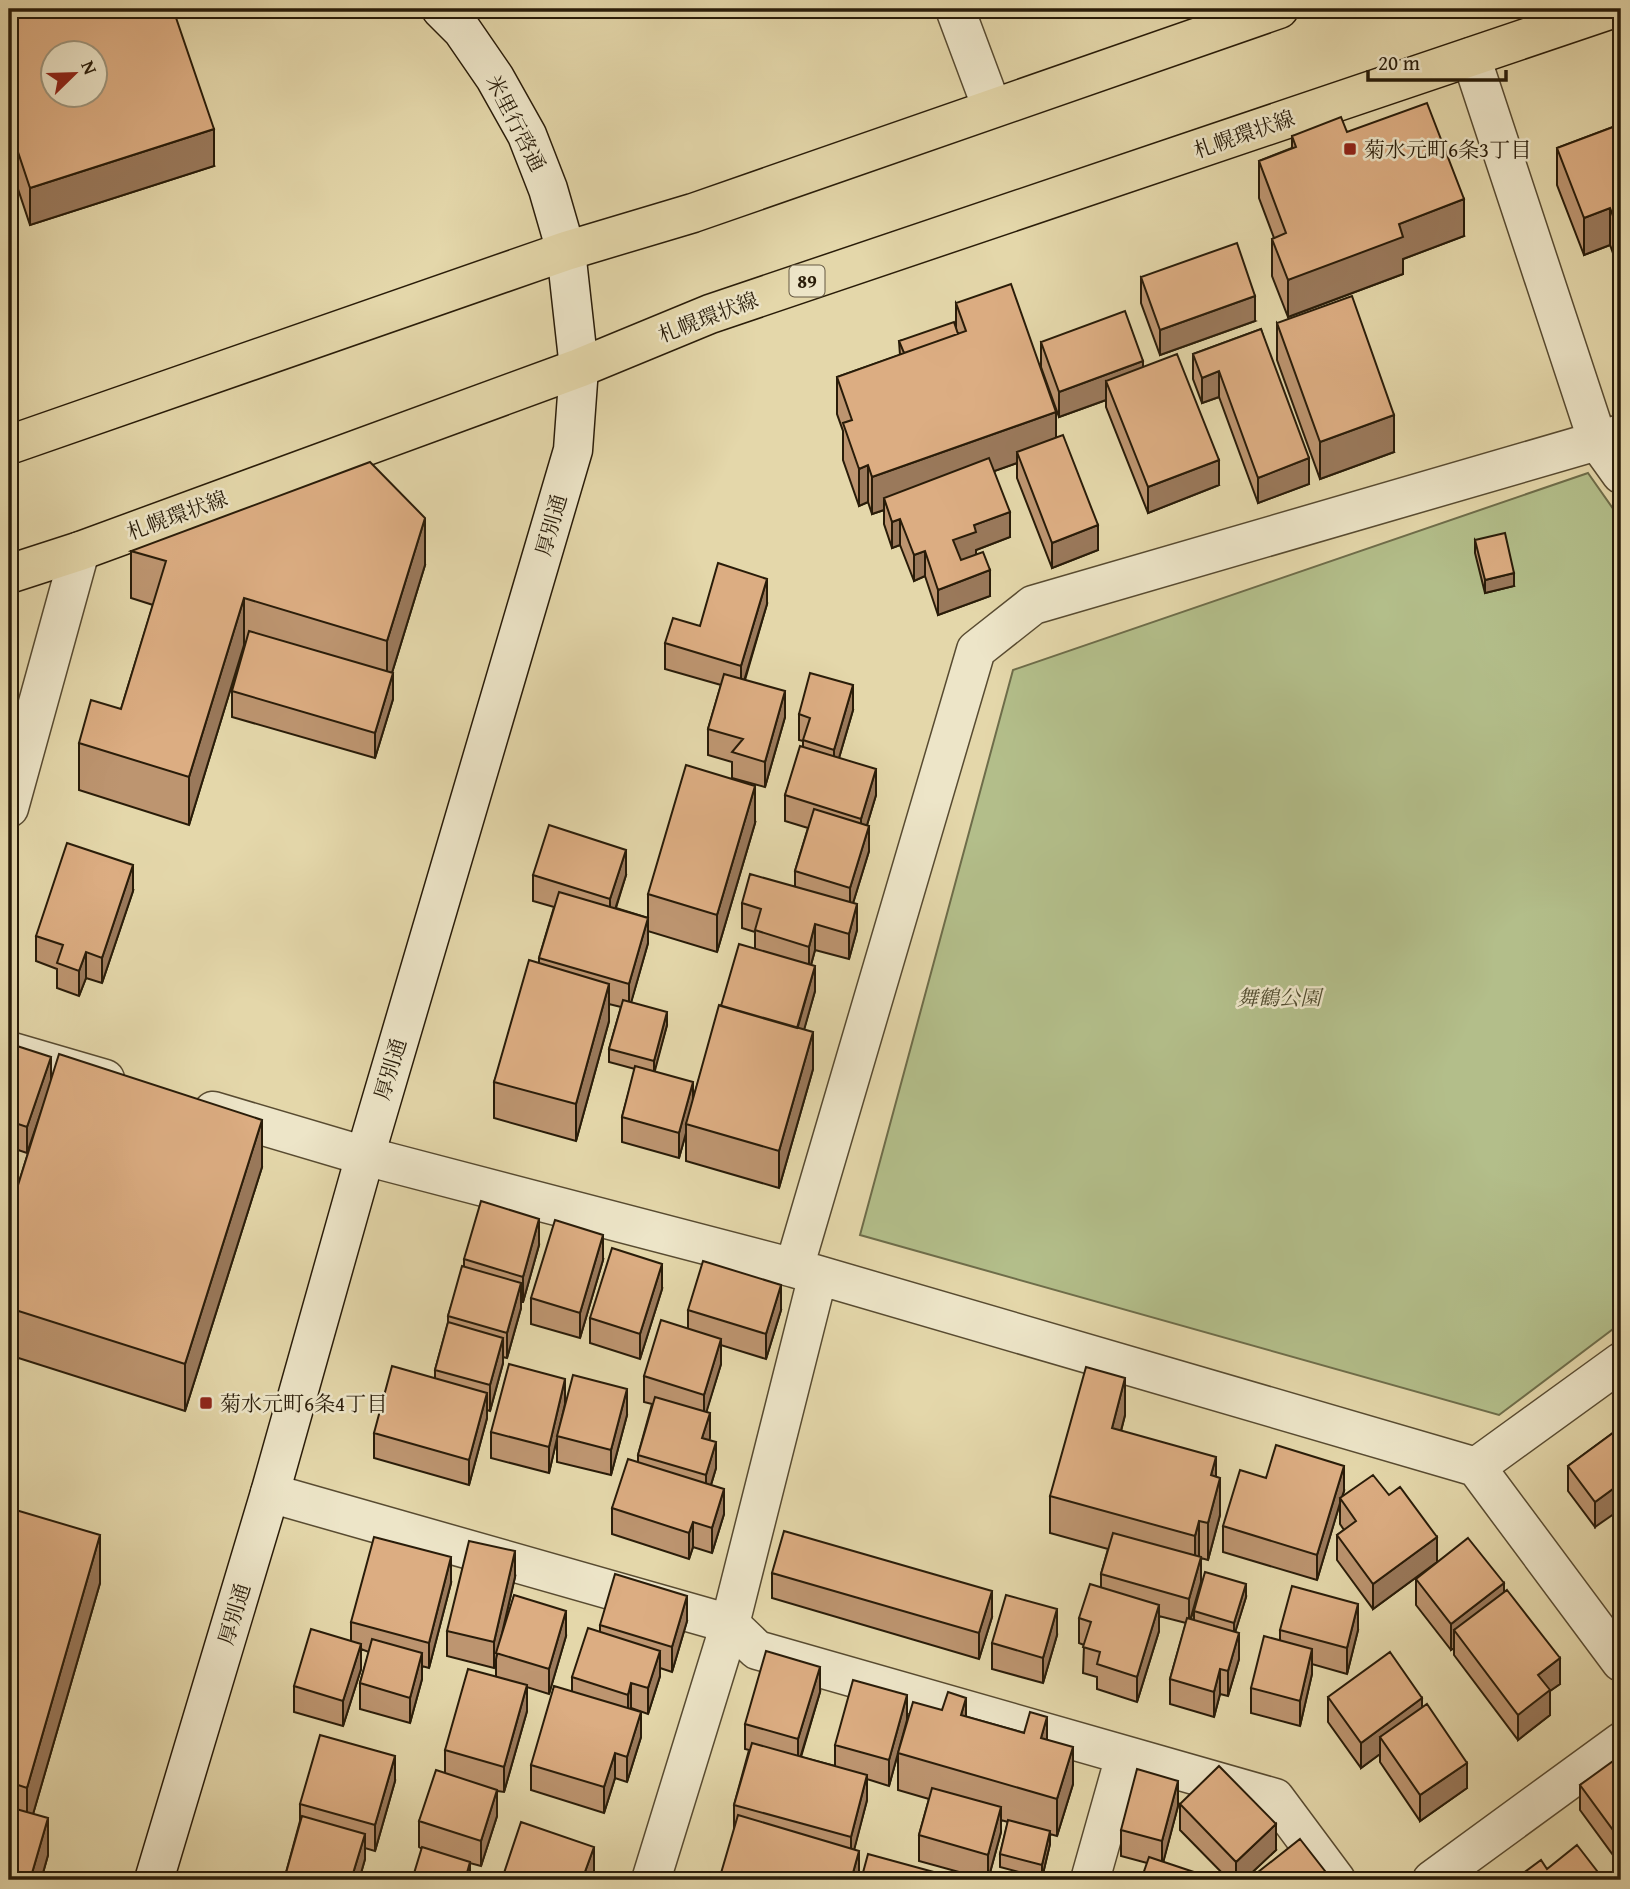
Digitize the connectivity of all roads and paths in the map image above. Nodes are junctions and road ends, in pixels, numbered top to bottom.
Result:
1 (441, 9) edge
2 (956, 9) edge
3 (1279, 9) edge
4 (1612, 9) edge
5 (1471, 57) junction
6 (992, 108) junction
7 (566, 251) junction
8 (579, 369) junction
9 (1610, 438) edge
10 (9, 445) edge
11 (1621, 474) edge
12 (80, 551) junction
13 (9, 575) edge
14 (9, 808) edge
15 (9, 1051) edge
16 (140, 1090) edge
17 (180, 1101) edge
18 (365, 1156) junction
19 (806, 1272) junction
20 (1621, 1362) edge
21 (1476, 1467) junction
22 (270, 1493) junction
23 (730, 1624) junction
24 (1621, 1662) edge
25 (1621, 1742) edge
26 (1125, 1756) junction
27 (154, 1880) edge
28 (652, 1880) edge
29 (1090, 1880) edge
30 (1336, 1880) edge
31 (1432, 1880) edge

1 - 7 street, 米里行啓通
2 - 6 street
3 - 6 main road
4 - 5 main road, 札幌環状線 / 89
5 - 8 main road, 札幌環状線 / 89
5 - 9 street
6 - 7 main road
7 - 8 street, 厚別通
7 - 10 main road
8 - 12 main road, 札幌環状線 / 89
8 - 18 street, 厚別通
9 - 11 street
9 - 19 street
12 - 13 main road, 札幌環状線 / 89
12 - 14 street
15 - 16 street
17 - 18 street
18 - 19 street
18 - 22 street, 厚別通
19 - 21 street
19 - 23 street
20 - 21 street
21 - 24 street
22 - 23 street
22 - 27 street, 厚別通
23 - 26 street
23 - 28 street
25 - 31 street
26 - 29 street
26 - 30 street

